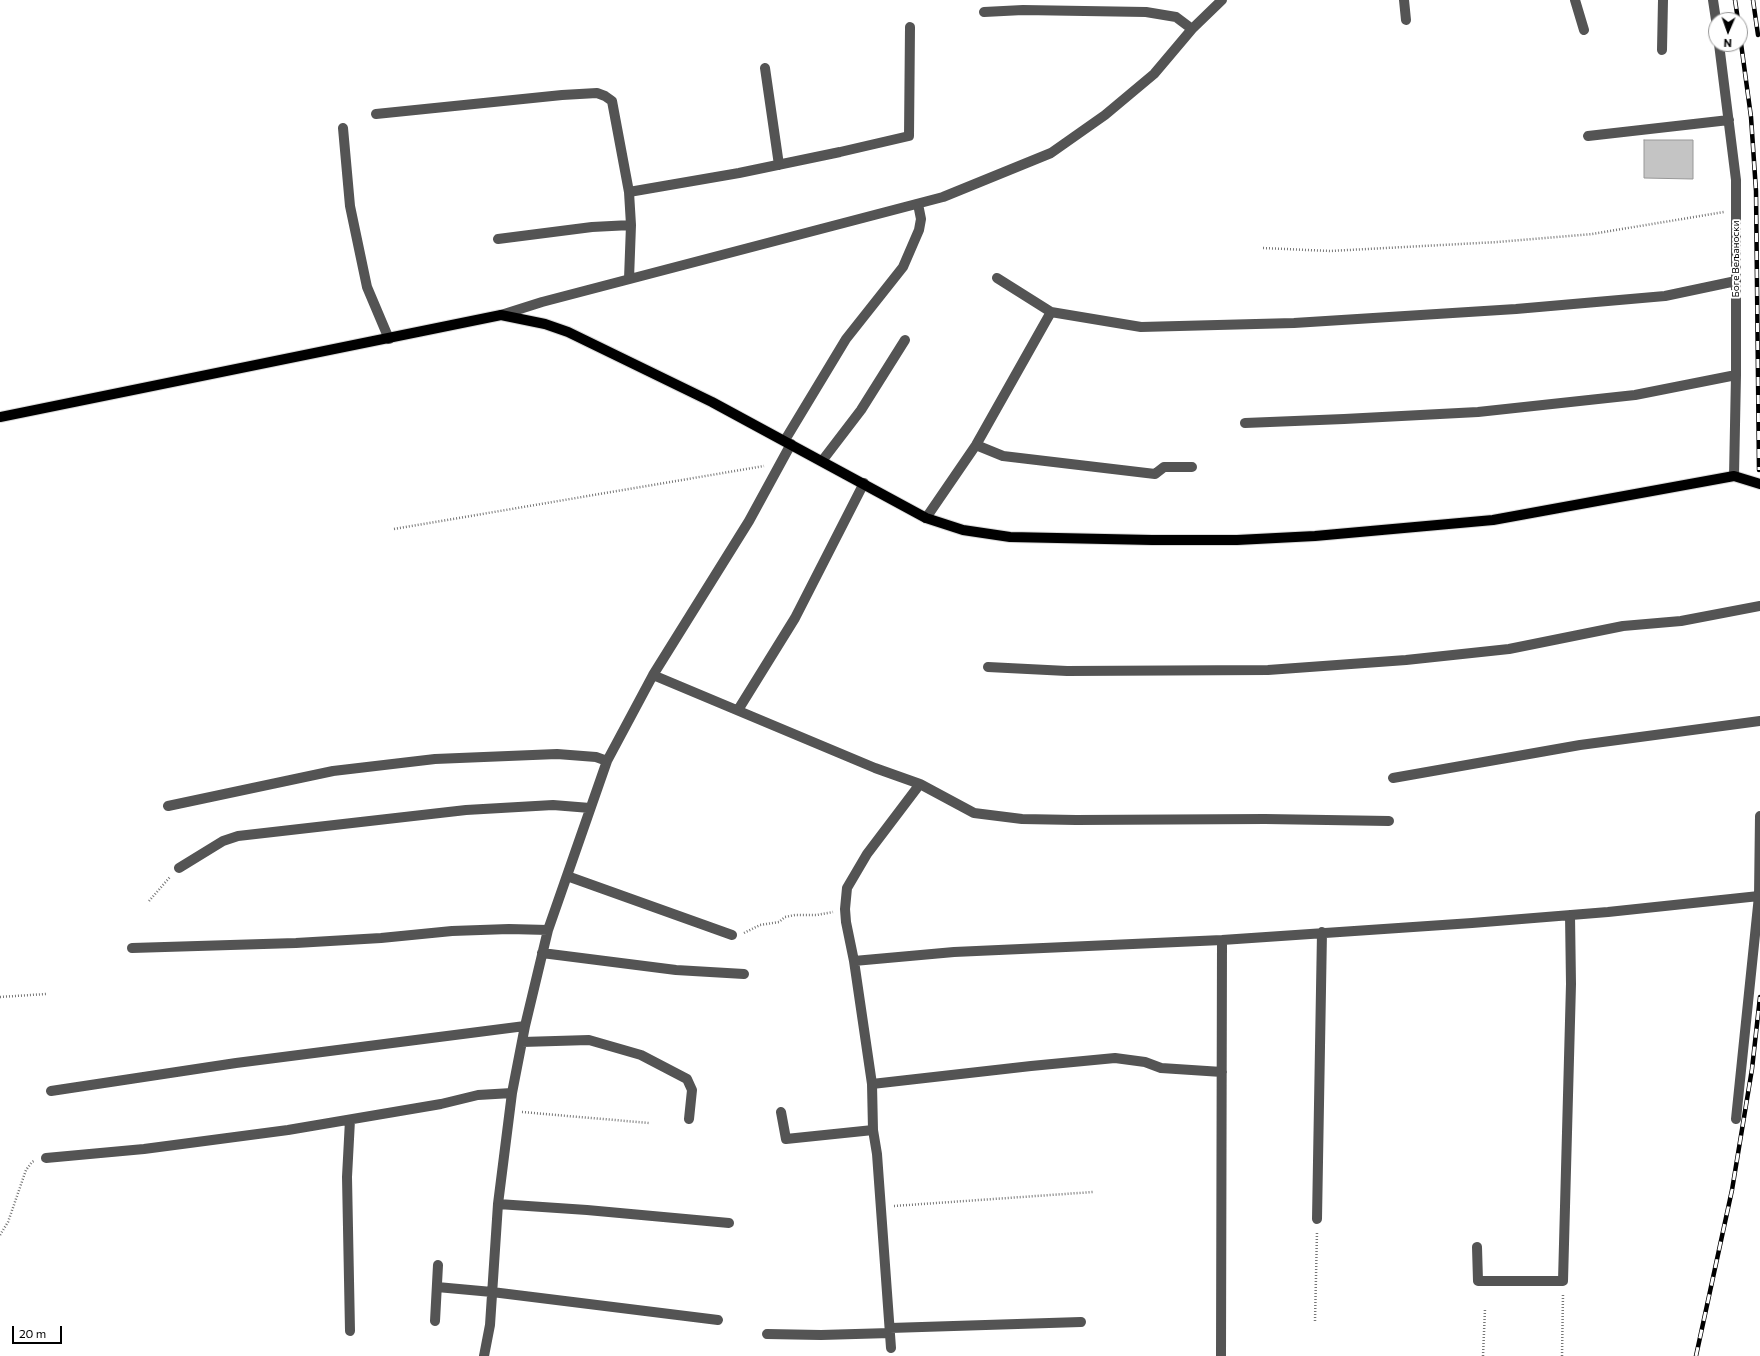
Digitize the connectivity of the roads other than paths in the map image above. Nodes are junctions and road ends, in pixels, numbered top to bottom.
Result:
1 (1222, 0) edge
2 (1404, 0) edge
3 (1575, 0) edge
4 (1663, 0) edge
5 (1714, 0) edge
6 (984, 12) dead end
7 (1715, 12) edge
8 (1406, 20) dead end
9 (910, 27) dead end
10 (1192, 29) junction
11 (1584, 30) dead end
12 (1662, 50) dead end
13 (1720, 52) edge
14 (766, 68) dead end
15 (376, 114) dead end
16 (1729, 120) junction
17 (342, 128) dead end
18 (1588, 136) dead end
19 (779, 165) junction
20 (629, 192) junction
21 (918, 204) junction
22 (631, 225) junction
23 (498, 239) dead end
24 (997, 278) dead end
25 (629, 279) junction
26 (1736, 281) junction
27 (1051, 312) junction
28 (501, 315) junction
29 (389, 339) junction
30 (905, 340) dead end
31 (1736, 375) junction
32 (0, 417) edge
33 (1245, 423) dead end
34 (788, 442) junction
35 (976, 445) junction
36 (822, 461) junction
37 (1192, 467) dead end
38 (1734, 476) junction
39 (864, 483) junction
40 (1760, 484) edge
41 (926, 518) junction
42 (1760, 606) edge
43 (988, 667) dead end
44 (653, 675) junction
45 (738, 710) junction
46 (1760, 721) edge
47 (607, 761) junction
48 (1393, 778) dead end
49 (920, 784) junction
50 (168, 806) dead end
51 (590, 808) junction
52 (1760, 816) edge
53 (1389, 821) dead end
54 (179, 868) road end
55 (567, 876) junction
56 (1759, 896) junction
57 (1570, 915) junction
58 (548, 930) junction
59 (1322, 932) junction
60 (732, 935) road end
61 (1222, 940) junction
62 (132, 948) dead end
63 (542, 953) junction
64 (854, 961) junction
65 (744, 974) dead end
66 (525, 1026) junction
67 (522, 1042) junction
68 (1222, 1072) junction
69 (872, 1084) junction
70 (52, 1091) dead end
71 (512, 1093) junction
72 (782, 1112) dead end
73 (689, 1119) dead end
74 (1736, 1119) dead end
75 (350, 1120) junction
76 (873, 1130) junction
77 (46, 1158) road end
78 (498, 1204) junction
79 (1317, 1219) road end
80 (729, 1223) dead end
81 (1477, 1247) dead end
82 (438, 1265) dead end
83 (437, 1287) junction
84 (492, 1292) junction
85 (718, 1320) dead end
86 (435, 1321) dead end
87 (1081, 1322) dead end
88 (350, 1331) dead end
89 (890, 1331) junction
90 (767, 1334) dead end
91 (891, 1348) dead end
92 (484, 1356) edge
93 (1221, 1356) edge

1 - 10 street
2 - 8 street
3 - 11 street
4 - 12 street
5 - 7 street
6 - 10 street
9 - 19 street
10 - 21 street
13 - 16 street, Боге Вељаноски
14 - 19 street
15 - 20 street
16 - 18 street
16 - 26 street, Боге Вељаноски
17 - 29 street
19 - 20 street
20 - 22 street
21 - 25 street
21 - 34 street
22 - 23 street
22 - 25 street
24 - 27 street
25 - 28 street
26 - 27 street
26 - 31 street, Боге Вељаноски
27 - 35 street
28 - 29 main road
28 - 34 main road
29 - 32 main road
30 - 36 street
31 - 33 street
31 - 38 street, Боге Вељаноски
34 - 36 main road
34 - 44 street
35 - 37 street
35 - 41 street
36 - 39 main road
38 - 40 main road
38 - 41 main road
39 - 41 main road
39 - 45 street
42 - 43 street
44 - 45 street
44 - 47 street
45 - 49 street
46 - 48 street
47 - 50 street
47 - 51 street
49 - 53 street
49 - 64 street
51 - 54 street
51 - 55 street
52 - 56 street
55 - 58 street
55 - 60 street
56 - 57 street
56 - 74 street
57 - 59 street
57 - 81 street
58 - 62 street
58 - 63 street
59 - 61 street
59 - 79 street
61 - 64 street
61 - 68 street
63 - 65 street
63 - 66 street
64 - 69 street
66 - 67 street
66 - 70 street
67 - 71 street
67 - 73 street
68 - 69 street
68 - 93 street
69 - 76 street
71 - 75 street
71 - 78 street
72 - 76 street
75 - 77 street
75 - 88 street
76 - 89 street
78 - 80 street
78 - 84 street
82 - 83 street
83 - 84 street
83 - 86 street
84 - 85 street
84 - 92 street
87 - 89 street
89 - 90 street
89 - 91 street

